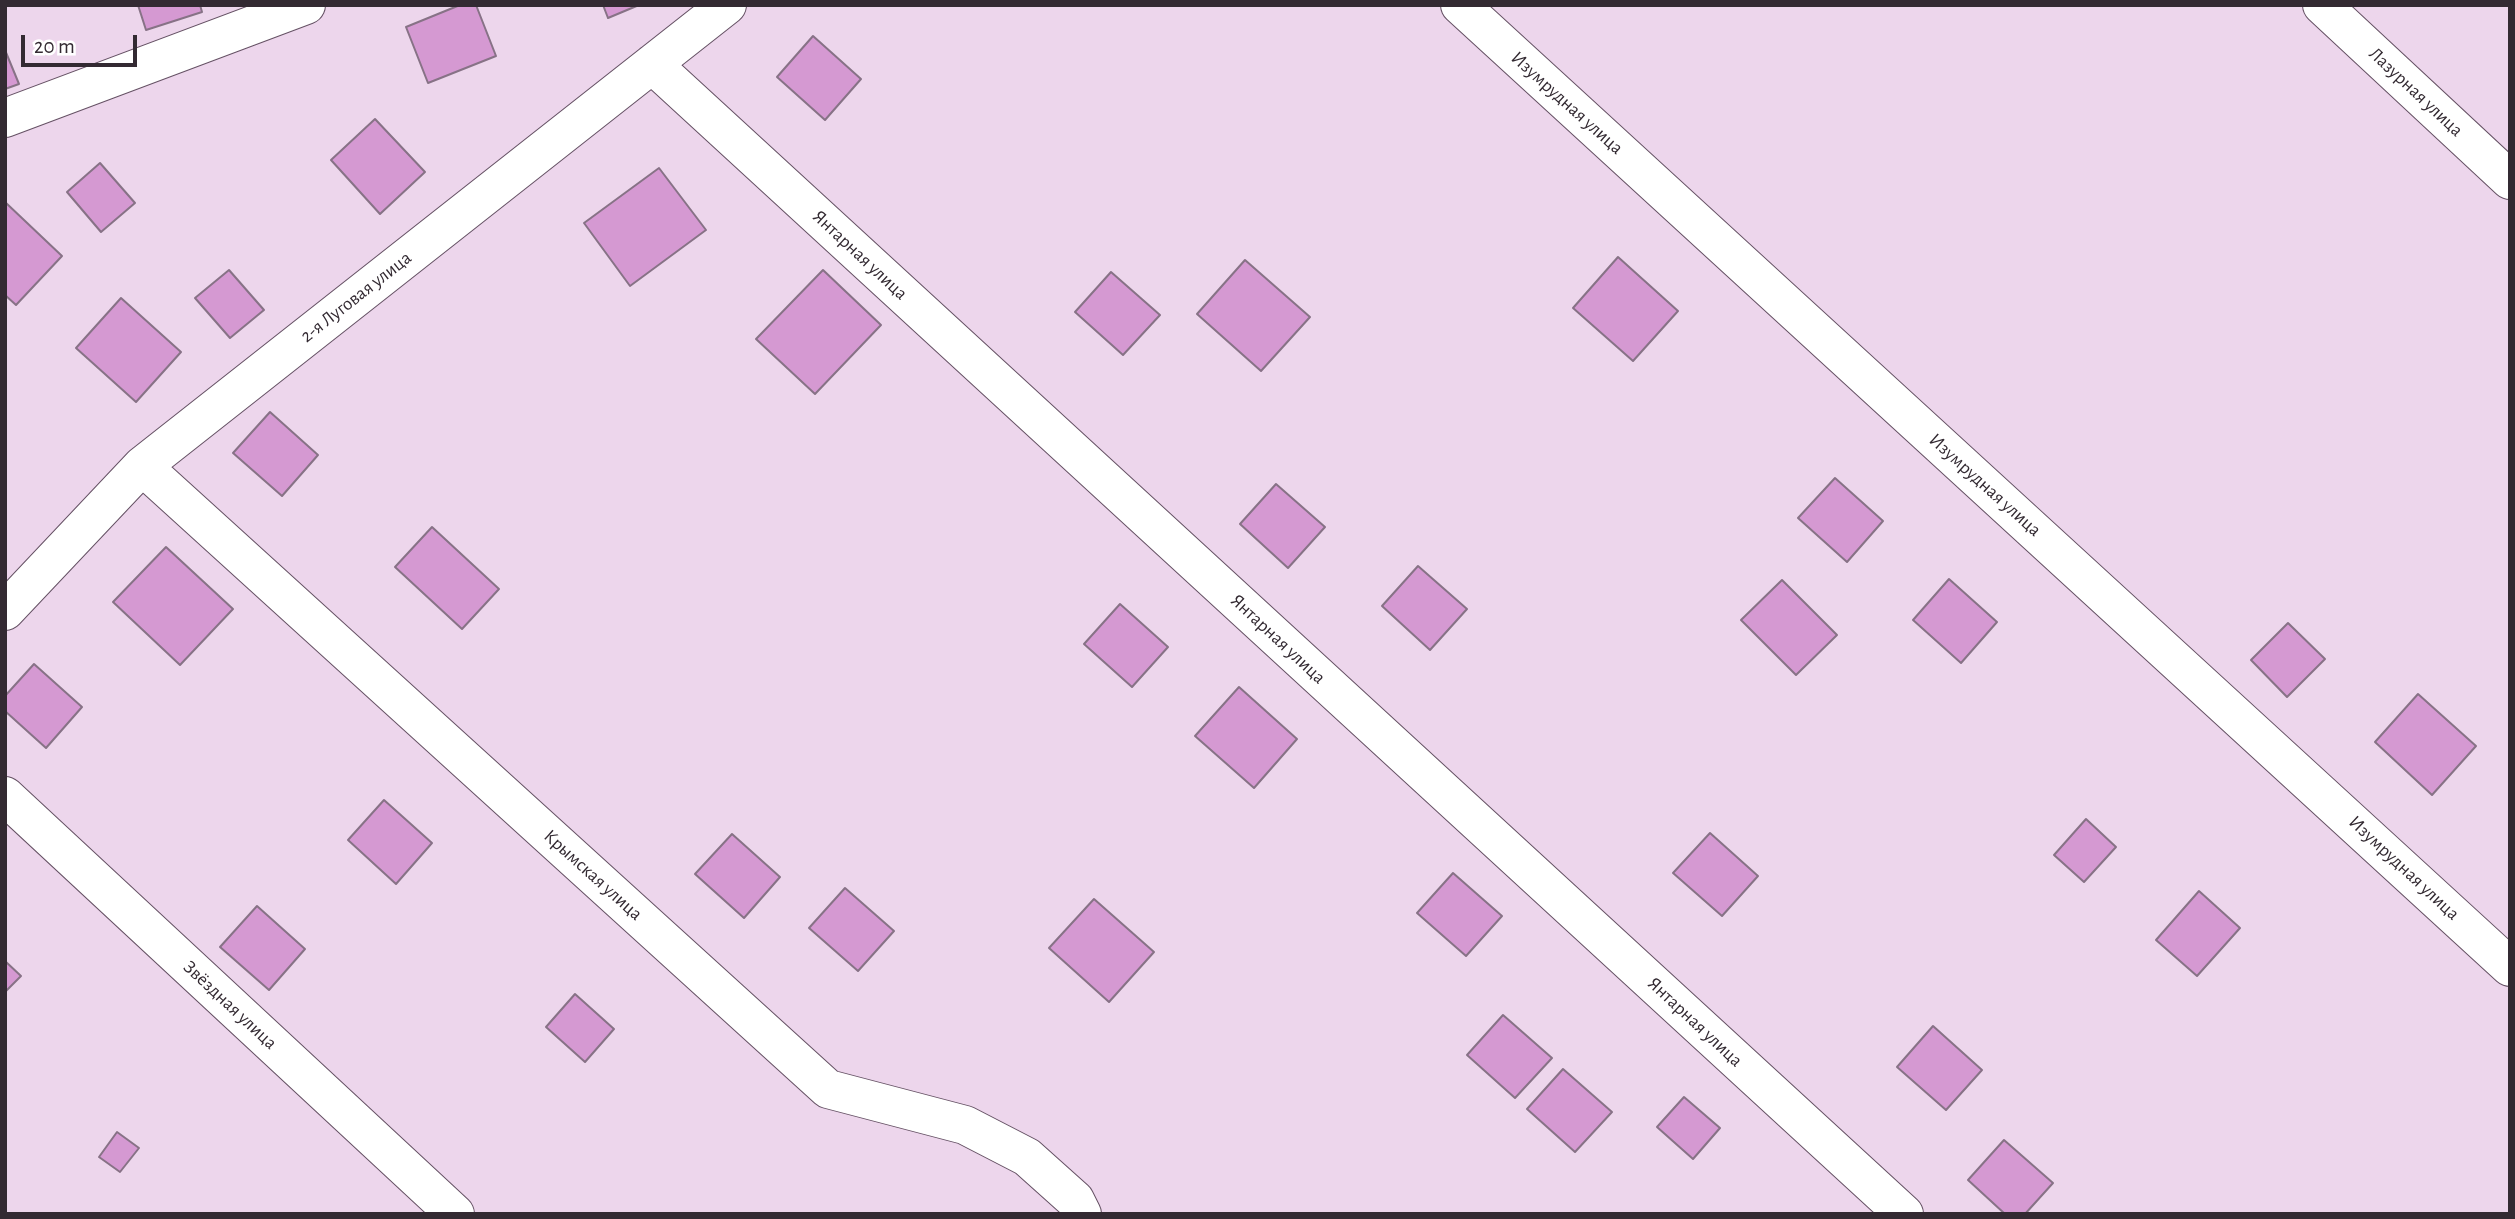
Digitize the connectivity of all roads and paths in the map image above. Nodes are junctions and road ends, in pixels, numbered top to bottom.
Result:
1 (306, 5) edge
2 (727, 5) edge
3 (1460, 5) edge
4 (2322, 5) edge
5 (652, 64) junction
6 (5, 118) edge
7 (2510, 180) edge
8 (142, 466) junction
9 (5, 611) edge
10 (5, 796) edge
11 (2510, 967) edge
12 (455, 1214) edge
13 (1082, 1214) edge
14 (1903, 1214) edge

1 - 6 street
2 - 5 street, 2-я Луговая улица
3 - 11 street, Изумрудная улица
4 - 7 street, Лазурная улица
5 - 8 street, 2-я Луговая улица
5 - 14 street, Янтарная улица
8 - 9 street, 2-я Луговая улица
8 - 13 street, Крымская улица
10 - 12 street, Звёздная улица

